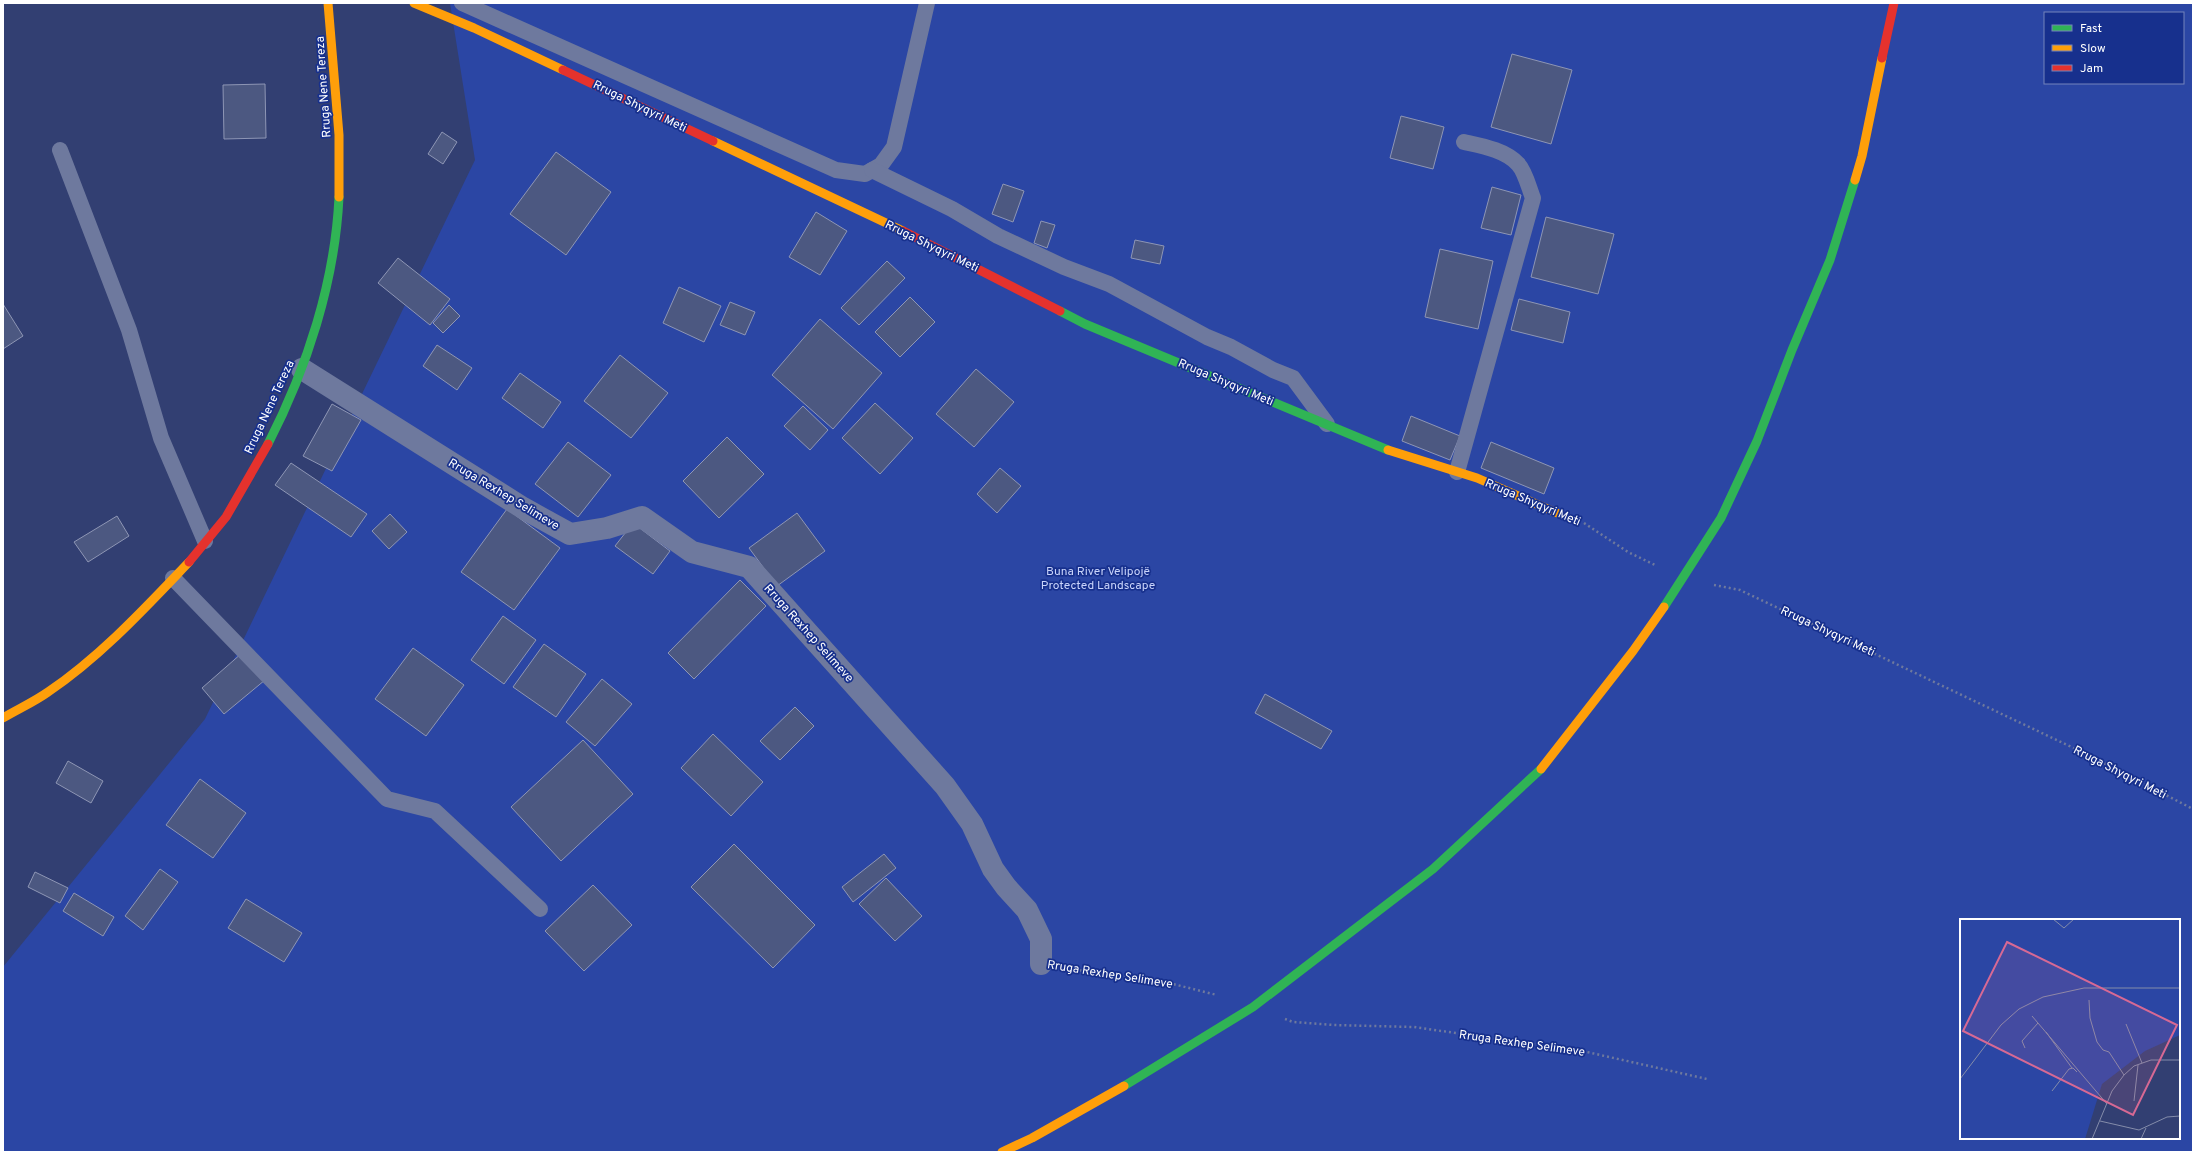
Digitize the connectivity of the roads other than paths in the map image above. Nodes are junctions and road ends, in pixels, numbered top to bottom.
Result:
1 (328, 3) edge
2 (414, 3) edge
3 (462, 3) edge
4 (928, 3) edge
5 (1894, 3) edge
6 (1464, 142) dead end
7 (60, 150) dead end
8 (872, 170) junction
9 (302, 369) junction
10 (1327, 424) junction
11 (1457, 472) junction
12 (1557, 513) road end
13 (205, 541) junction
14 (173, 578) junction
15 (3, 718) edge
16 (540, 909) dead end
17 (1041, 964) road end
18 (1002, 1152) edge

1 - 9 street, Rruga Nene Tereza
2 - 10 street, Rruga Shyqyri Meti
3 - 8 lane
4 - 8 lane
5 - 18 street
6 - 11 lane
7 - 13 lane
8 - 10 lane
9 - 13 street, Rruga Nene Tereza
9 - 17 street, Rruga Rexhep Selimeve
10 - 11 street, Rruga Shyqyri Meti
11 - 12 street, Rruga Shyqyri Meti
13 - 14 street, Rruga Nene Tereza
14 - 15 street, Rruga Nene Tereza
14 - 16 lane

